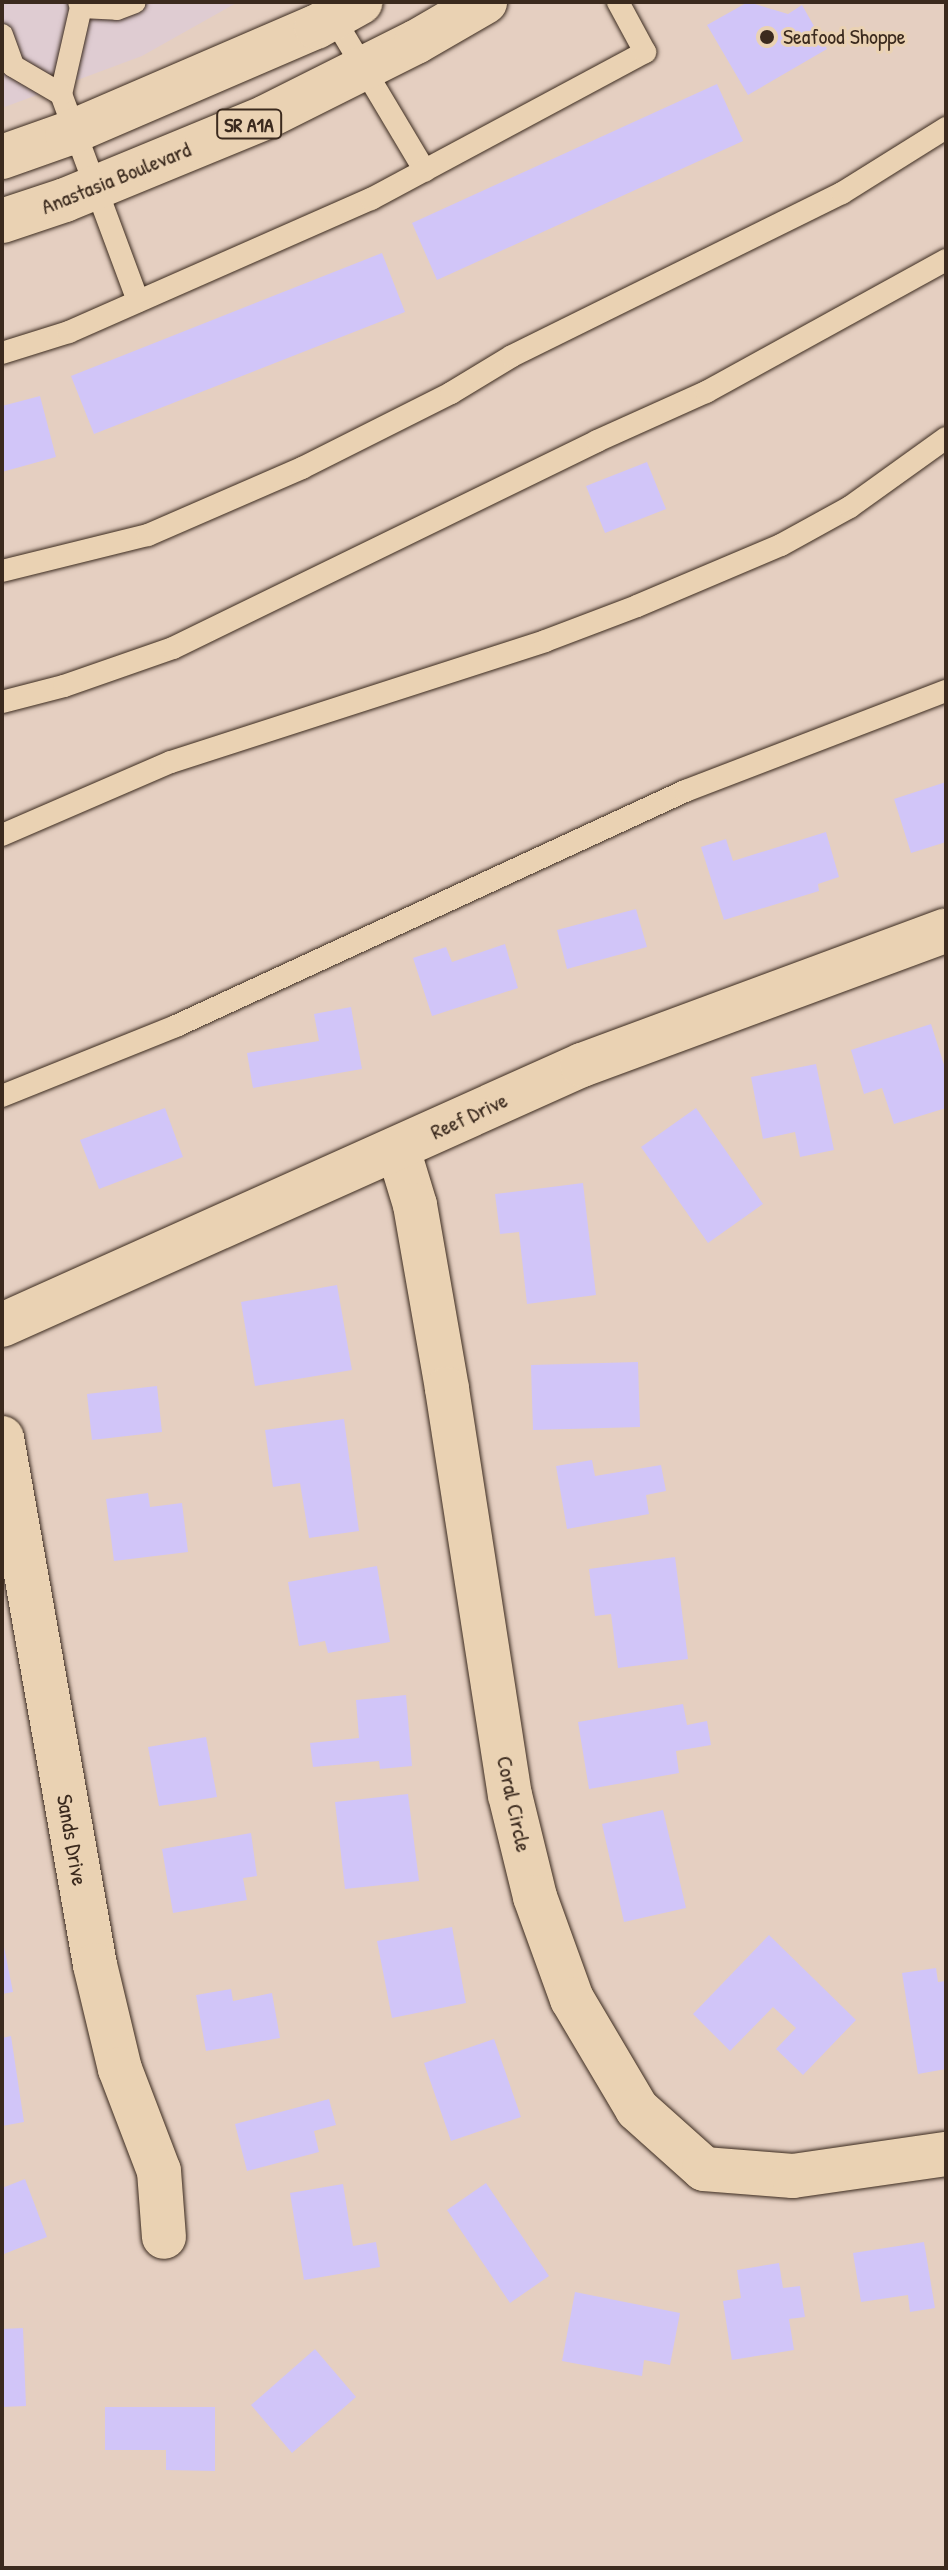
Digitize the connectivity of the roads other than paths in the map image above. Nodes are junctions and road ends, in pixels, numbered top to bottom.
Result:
1 (135, 2) edge
2 (485, 2) edge
3 (618, 2) edge
4 (80, 4) edge
5 (339, 7) edge
6 (2, 35) edge
7 (8, 68) edge
8 (365, 68) junction
9 (68, 113) junction
10 (946, 128) edge
11 (2, 157) edge
12 (425, 171) junction
13 (93, 189) junction
14 (2, 221) edge
15 (946, 260) edge
16 (138, 301) junction
17 (2, 353) edge
18 (946, 438) edge
19 (2, 571) edge
20 (946, 691) edge
21 (2, 702) edge
22 (2, 835) edge
23 (946, 930) edge
24 (2, 1096) edge
25 (398, 1149) junction
26 (2, 1325) edge
27 (2, 1438) edge
28 (946, 2154) edge
29 (164, 2237) dead end

1 - 4 lane
2 - 8 street, Anastasia Boulevard / SR A1A
3 - 12 lane
4 - 9 lane
5 - 8 lane
5 - 9 street
6 - 7 lane
7 - 9 lane
8 - 12 lane
8 - 13 street, Anastasia Boulevard / SR A1A
9 - 11 street
9 - 13 lane
10 - 19 lane
12 - 16 lane
13 - 14 street, Anastasia Boulevard / SR A1A
13 - 16 lane
15 - 21 lane
16 - 17 lane
18 - 22 lane
20 - 24 lane
23 - 25 street, Reef Drive
25 - 26 street, Reef Drive
25 - 28 street, Coral Circle
27 - 29 street, Sands Drive

